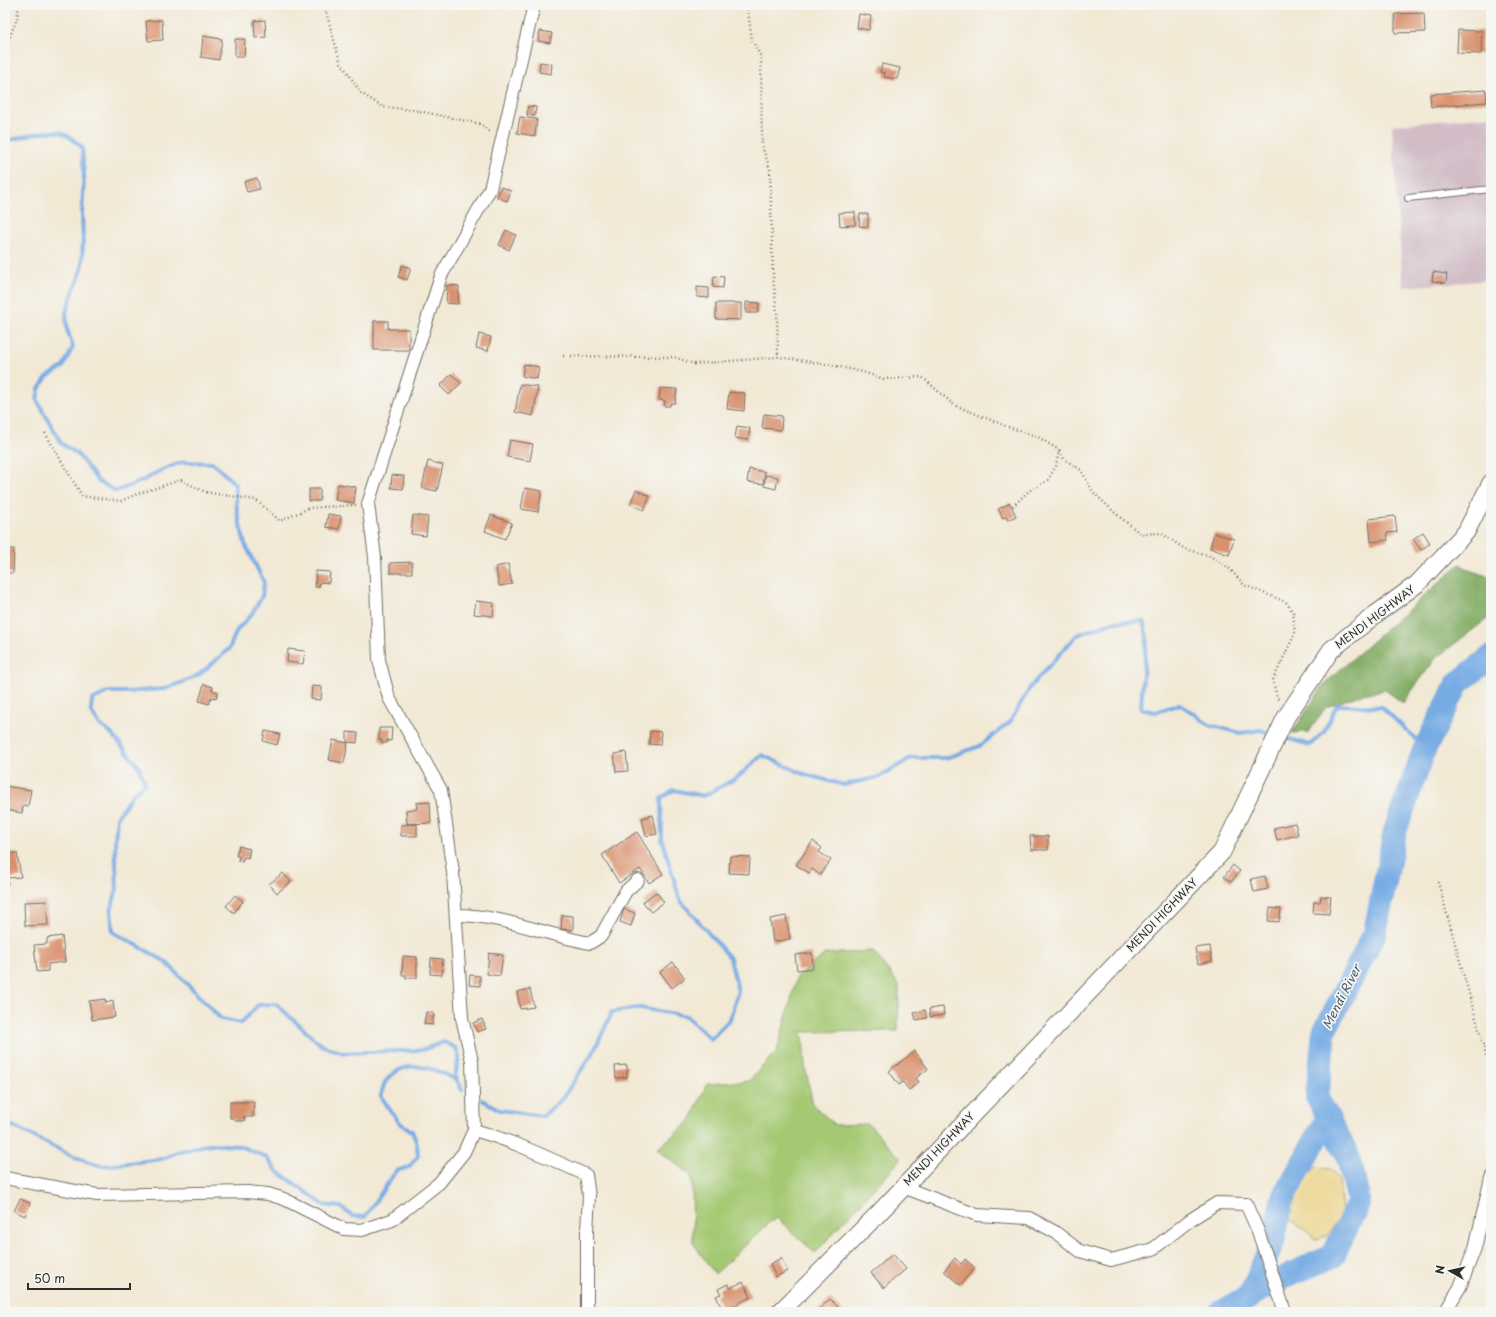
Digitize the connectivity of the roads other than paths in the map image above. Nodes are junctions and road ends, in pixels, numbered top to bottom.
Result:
1 (534, 5) edge
2 (1491, 189) edge
3 (1408, 198) dead end
4 (1491, 483) edge
5 (638, 880) dead end
6 (456, 915) junction
7 (474, 1130) junction
8 (5, 1178) edge
9 (1491, 1178) edge
10 (903, 1187) junction
11 (1284, 1310) edge
12 (587, 1312) edge
13 (780, 1312) edge
14 (1444, 1312) edge

1 - 6 street
2 - 3 lane
4 - 10 main road, MENDI HIGHWAY
5 - 6 street
6 - 7 street
7 - 8 street
7 - 12 street
9 - 14 street
10 - 11 street
10 - 13 main road, MENDI HIGHWAY

